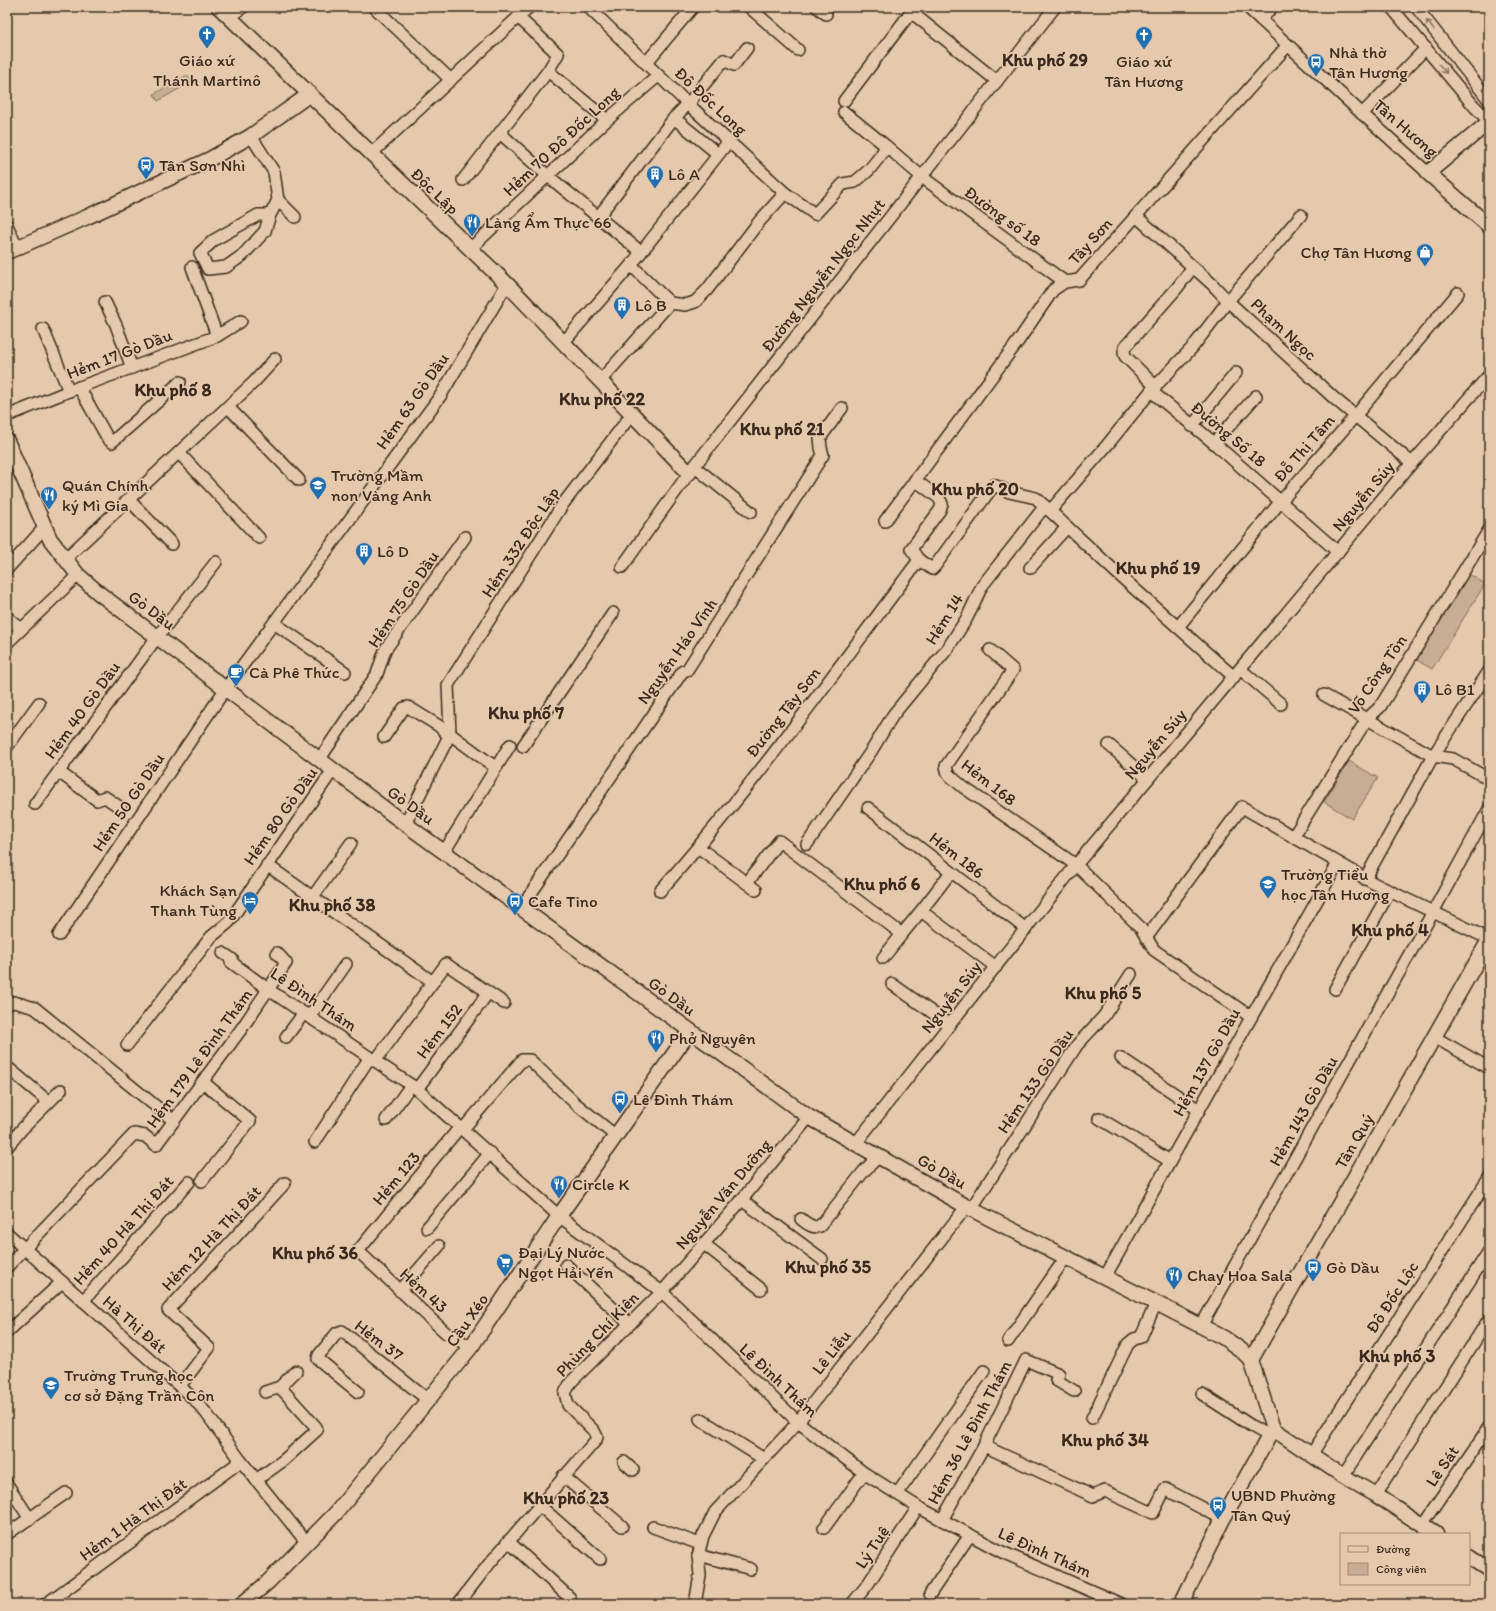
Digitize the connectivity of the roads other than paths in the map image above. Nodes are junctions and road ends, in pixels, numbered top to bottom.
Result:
1 (243, 7) edge
2 (374, 7) edge
3 (529, 7) edge
4 (588, 7) edge
5 (693, 7) edge
6 (749, 7) edge
7 (1056, 7) edge
8 (1247, 7) edge
9 (1272, 7) edge
10 (1391, 7) edge
11 (1416, 7) edge
12 (224, 12) edge
13 (518, 17) junction
14 (1261, 20) junction
15 (1288, 45) junction
16 (747, 48) dead end
17 (1426, 48) junction
18 (798, 50) dead end
19 (646, 62) junction
20 (548, 71) junction
21 (658, 76) junction
22 (451, 80) junction
23 (997, 81) junction
24 (310, 94) junction
25 (1489, 100) edge
26 (688, 104) junction
27 (1362, 114) junction
28 (674, 118) junction
29 (607, 120) junction
30 (1489, 122) edge
31 (500, 133) junction
32 (251, 136) junction
33 (729, 141) junction
34 (886, 146) junction
35 (371, 154) junction
36 (718, 154) junction
37 (1428, 172) junction
38 (548, 176) junction
39 (922, 177) junction
40 (463, 180) dead end
41 (785, 192) junction
42 (278, 200) junction
43 (270, 215) junction
44 (1301, 215) dead end
45 (1136, 216) junction
46 (295, 217) dead end
47 (598, 217) junction
48 (7, 225) edge
49 (1489, 226) edge
50 (470, 249) junction
51 (12, 250) edge
52 (641, 252) junction
53 (631, 265) junction
54 (1193, 266) junction
55 (192, 267) dead end
56 (1065, 282) junction
57 (507, 284) junction
58 (1458, 293) dead end
59 (1228, 301) junction
60 (105, 302) dead end
61 (670, 303) junction
62 (241, 321) dead end
63 (43, 329) dead end
64 (217, 336) junction
65 (564, 343) junction
66 (275, 359) dead end
67 (132, 368) junction
68 (1236, 373) dead end
69 (1489, 375) edge
70 (600, 381) junction
71 (180, 382) dead end
72 (74, 389) junction
73 (1153, 389) junction
74 (1256, 396) dead end
75 (228, 407) junction
76 (842, 408) dead end
77 (632, 414) junction
78 (1356, 415) junction
79 (7, 416) edge
80 (1192, 426) junction
81 (7, 441) edge
82 (1214, 443) junction
83 (179, 453) junction
84 (1412, 463) junction
85 (692, 470) junction
86 (299, 480) dead end
87 (915, 480) junction
88 (129, 500) junction
89 (1280, 501) junction
90 (1048, 509) junction
91 (751, 512) dead end
92 (885, 521) dead end
93 (1067, 527) junction
94 (44, 528) junction
95 (1489, 530) edge
96 (465, 537) dead end
97 (259, 538) dead end
98 (172, 544) dead end
99 (1338, 552) junction
100 (65, 559) junction
101 (919, 560) junction
102 (216, 562) dead end
103 (622, 567) dead end
104 (1030, 568) dead end
105 (7, 569) edge
106 (78, 575) junction
107 (613, 613) dead end
108 (7, 617) edge
109 (274, 623) junction
110 (1178, 627) junction
111 (21, 630) junction
112 (157, 637) junction
113 (7, 643) edge
114 (990, 650) dead end
115 (1489, 671) edge
116 (345, 672) dead end
117 (1237, 673) junction
118 (226, 688) junction
119 (1324, 695) dead end
120 (39, 703) dead end
121 (1281, 704) dead end
122 (1367, 719) junction
123 (449, 735) junction
124 (384, 737) dead end
125 (510, 745) dead end
126 (1109, 745) dead end
127 (523, 746) dead end
128 (7, 747) edge
129 (1433, 756) junction
130 (319, 760) junction
131 (495, 767) junction
132 (333, 770) junction
133 (59, 772) junction
134 (1148, 779) junction
135 (1489, 779) edge
136 (35, 804) dead end
137 (121, 808) dead end
138 (868, 808) dead end
139 (1489, 809) edge
140 (405, 824) junction
141 (1292, 837) junction
142 (351, 843) dead end
143 (807, 844) dead end
144 (698, 847) junction
145 (444, 852) junction
146 (1338, 863) junction
147 (267, 865) junction
148 (1076, 866) junction
149 (951, 872) junction
150 (1365, 879) junction
151 (660, 891) dead end
152 (1390, 891) junction
153 (312, 898) junction
154 (521, 908) junction
155 (921, 911) junction
156 (1433, 912) junction
157 (1026, 929) junction
158 (902, 934) junction
159 (59, 935) dead end
160 (1146, 938) junction
161 (1489, 939) edge
162 (223, 953) dead end
163 (277, 953) dead end
164 (883, 958) dead end
165 (346, 964) dead end
166 (996, 967) junction
167 (1131, 974) dead end
168 (433, 982) junction
169 (892, 984) dead end
170 (269, 990) junction
171 (1336, 990) dead end
172 (488, 993) junction
173 (504, 1003) dead end
174 (7, 1004) edge
175 (307, 1015) junction
176 (1251, 1017) junction
177 (950, 1024) junction
178 (690, 1031) junction
179 (286, 1037) dead end
180 (1434, 1037) junction
181 (127, 1045) dead end
182 (373, 1058) junction
183 (1121, 1058) dead end
184 (7, 1067) edge
185 (1489, 1068) edge
186 (203, 1082) junction
187 (414, 1087) junction
188 (61, 1090) dead end
189 (49, 1102) junction
190 (1199, 1110) junction
191 (809, 1117) junction
192 (1099, 1118) dead end
193 (386, 1120) dead end
194 (174, 1121) junction
195 (462, 1128) junction
196 (616, 1136) junction
197 (315, 1142) dead end
198 (856, 1143) junction
199 (7, 1147) edge
200 (490, 1153) junction
201 (879, 1156) junction
202 (1170, 1160) junction
203 (1489, 1178) edge
204 (202, 1181) dead end
205 (189, 1182) dead end
206 (285, 1183) dead end
207 (742, 1200) junction
208 (969, 1208) junction
209 (559, 1216) junction
210 (801, 1219) dead end
211 (427, 1228) dead end
212 (7, 1233) edge
213 (704, 1244) junction
214 (440, 1246) dead end
215 (25, 1248) junction
216 (358, 1251) joint
217 (1489, 1252) edge
218 (1066, 1257) junction
219 (822, 1259) dead end
220 (566, 1265) dead end
221 (7, 1267) edge
222 (1105, 1277) junction
223 (62, 1282) junction
224 (760, 1289) dead end
225 (400, 1291) junction
226 (662, 1292) junction
227 (83, 1301) junction
228 (1156, 1303) junction
229 (1489, 1319) edge
230 (630, 1324) junction
231 (1201, 1326) junction
232 (7, 1332) edge
233 (1008, 1341) dead end
234 (471, 1347) junction
235 (1251, 1360) junction
236 (296, 1370) dead end
237 (984, 1371) dead end
238 (180, 1386) junction
239 (280, 1387) junction
240 (1074, 1391) dead end
241 (265, 1392) dead end
242 (358, 1392) dead end
243 (1202, 1394) dead end
244 (428, 1400) junction
245 (1092, 1418) dead end
246 (700, 1419) dead end
247 (798, 1422) junction
248 (1489, 1427) edge
249 (1271, 1433) junction
250 (984, 1446) junction
251 (1311, 1455) junction
252 (764, 1459) junction
253 (241, 1461) junction
254 (624, 1462) dead end
255 (633, 1470) dead end
256 (864, 1473) junction
257 (563, 1476) junction
258 (1343, 1476) junction
259 (256, 1480) junction
260 (7, 1484) edge
261 (66, 1493) dead end
262 (897, 1494) junction
263 (1376, 1495) junction
264 (538, 1505) junction
265 (918, 1508) junction
266 (30, 1519) junction
267 (1223, 1519) junction
268 (942, 1520) junction
269 (1422, 1524) junction
270 (622, 1526) dead end
271 (652, 1527) dead end
272 (824, 1528) dead end
273 (1435, 1533) edge
274 (7, 1534) edge
275 (970, 1535) junction
276 (508, 1541) junction
277 (307, 1543) junction
278 (699, 1549) junction
279 (1470, 1558) edge
280 (600, 1559) dead end
281 (751, 1569) dead end
282 (1489, 1570) edge
283 (930, 1594) dead end
284 (570, 1598) dead end
285 (46, 1604) edge
286 (242, 1604) edge
287 (458, 1604) edge
288 (695, 1604) edge
289 (852, 1604) edge
290 (1121, 1604) edge
291 (1181, 1604) edge

1 - 12 street
2 - 22 street
3 - 13 street
4 - 19 street, Đô Đốc Long
5 - 19 street
6 - 18 street
7 - 23 street, Đường Nguyễn Ngọc Nhựt
8 - 14 street, Tân Hương
9 - 14 street
10 - 17 street
25 -> 11 street
12 - 24 street, Độc Lập
13 - 20 street
13 - 22 street
14 - 15 street, Tân Hương
15 - 27 street, Tân Hương
15 - 45 street, Tây Sơn
16 - 26 street
17 - 27 street
17 -> 30 street
19 - 21 street, Đô Đốc Long
20 - 29 street
20 - 31 street
21 - 26 street, Đô Đốc Long
21 - 29 street, Hẻm 70 Đô Đốc Long
22 - 35 street
23 - 34 street, Đường số 18
23 - 39 street, Đường Nguyễn Ngọc Nhựt
24 - 32 street
24 - 35 street, Độc Lập
26 - 28 street
26 - 33 street, Đô Đốc Long
27 - 37 street, Tân Hương
28 - 36 street
28 - 47 street
29 - 38 street, Hẻm 70 Đô Đốc Long
30 - 37 street
31 - 38 street
31 - 40 street
32 - 42 street
32 - 51 street
33 - 36 street
33 - 41 street, Đô Đốc Long
34 - 39 street, Đường số 18
34 - 41 street, Đô Đốc Long
35 - 50 street, Độc Lập
36 - 52 street
37 - 49 street, Tân Hương
38 - 47 street
38 - 50 street, Hẻm 70 Đô Đốc Long
39 - 56 street, Đường số 18
39 - 85 street, Đường Nguyễn Ngọc Nhựt
41 - 61 street
42 - 43 street
42 - 46 street
43 - 43 street
44 - 59 street, Hẻm 14
45 - 54 street, Phạm Ngọc
45 - 56 street, Tây Sơn
47 - 52 street
48 - 51 street
50 - 57 street, Độc Lập
52 - 53 street
53 - 61 street
53 - 65 street
54 - 59 street, Phạm Ngọc
54 - 73 street, Đường Số 18
55 - 64 street
56 - 87 street, Tây Sơn
57 - 65 street, Độc Lập
57 - 109 street, Hẻm 63 Gò Dầu
58 - 78 street, Đỗ Thị Tâm
59 - 73 street, Hẻm 14
59 - 78 street, Phạm Ngọc
60 - 67 street
61 - 70 street
62 - 64 street, Hẻm 17 Gò Dầu
63 - 72 street
64 - 67 street, Hẻm 17 Gò Dầu
65 - 70 street, Độc Lập
66 - 75 street
67 - 72 street, Hẻm 17 Gò Dầu
68 - 80 street
69 - 84 street, Nguyễn Súy
70 - 77 street, Độc Lập
71 - 72 street
72 - 79 street, Hẻm 17 Gò Dầu
73 - 80 street, Đường Số 18
73 - 90 street, Hẻm 14
74 - 82 street
75 - 83 street
75 - 86 street
76 - 154 street, Nguyễn Háo Vĩnh
77 - 85 street, Độc Lập
77 - 123 street, Hẻm 332 Độc Lập
78 - 84 street, Phạm Ngọc
78 - 89 street, Đỗ Thị Tâm
80 - 82 street, Đường Số 18
81 - 94 street, Gò Dầu
82 - 89 street, Đường Số 18
83 - 88 street
83 - 97 street
84 - 99 street, Nguyễn Súy
85 - 91 street
85 - 103 street, Đường Nguyễn Ngọc Nhựt
87 - 92 street, Tây Sơn
87 - 101 street
88 - 98 street
88 - 100 street
89 - 99 street, Đường Số 18
89 - 110 street, Đỗ Thị Tâm
90 - 93 street
90 - 101 street
90 - 143 street, Hẻm 14
93 - 104 street
93 - 110 street
94 - 100 street, Gò Dầu
94 - 105 street
95 - 122 street, Võ Công Tồn
96 - 130 street, Hẻm 75 Gò Dầu
99 - 117 street, Nguyễn Súy
100 - 106 street, Gò Dầu
101 - 144 street, Đường Tây Sơn
102 - 112 street, Hẻm 40 Gò Dầu
106 - 111 street
106 - 112 street, Gò Dầu
107 - 127 street
108 - 111 street
109 - 116 street
109 - 118 street, Hẻm 63 Gò Dầu
110 - 117 street
111 - 113 street
112 - 118 street, Gò Dầu
112 - 133 street, Hẻm 40 Gò Dầu
114 - 148 street, Hẻm 168
115 - 129 street
117 - 121 street
117 - 134 street, Nguyễn Súy
118 - 130 street, Gò Dầu
118 - 159 street, Hẻm 50 Gò Dầu
119 - 122 street
120 - 128 street
122 - 129 street
122 - 141 street, Võ Công Tồn
123 - 124 street
123 - 131 street
123 - 140 street
125 - 131 street
126 - 134 street
129 - 135 street
129 - 150 street
130 - 132 street, Gò Dầu
131 - 145 street
132 - 140 street, Gò Dầu
132 - 147 street, Hẻm 80 Gò Dầu
133 - 136 street, Hẻm 40 Gò Dầu
133 - 137 street
134 - 148 street, Nguyễn Súy
138 - 149 street, Hẻm 186
139 - 156 street, Hẻm 143 Gò Dầu
140 - 145 street, Gò Dầu
141 - 146 street
141 - 160 street
142 - 153 street
144 - 151 street, Đường Tây Sơn
144 - 158 street
145 - 154 street, Gò Dầu
146 - 150 street
146 - 176 street, Hẻm 137 Gò Dầu
147 - 153 street
147 - 181 street, Hẻm 80 Gò Dầu
148 - 157 street, Nguyễn Súy
148 - 160 street
149 - 155 street
149 - 157 street, Hẻm 186
150 - 152 street
152 - 156 street
152 - 171 street
153 - 168 street
154 - 178 street, Gò Dầu
155 - 158 street
155 - 166 street
156 - 161 street
156 - 231 street, Hẻm 143 Gò Dầu
157 - 166 street, Nguyễn Súy
158 - 164 street
160 - 176 street
161 - 180 street, Tân Quý
162 - 170 street, Lê Đình Thám
163 - 170 street, Hẻm 179 Lê Đình Thám
165 - 175 street
166 - 177 street, Nguyễn Súy
167 - 208 street, Hẻm 133 Gò Dầu
168 - 172 street
168 - 182 street
169 - 177 street
170 - 175 street, Lê Đình Thám
170 - 186 street, Hẻm 179 Lê Đình Thám
172 - 173 street
172 - 187 street, Hẻm 152
174 - 194 street
175 - 179 street
175 - 182 street, Lê Đình Thám
176 - 190 street, Hẻm 137 Gò Dầu
177 - 198 street, Nguyễn Súy
178 - 191 street, Gò Dầu
178 - 196 street, Cầu Xéo
180 - 185 street
180 - 235 street, Tân Quý
182 - 187 street, Lê Đình Thám
182 - 197 street
183 - 190 street
184 - 189 street
186 - 194 street, Hẻm 179 Lê Đình Thám
186 - 204 street
187 - 193 street, Hẻm 152
187 - 195 street, Lê Đình Thám
188 - 189 street
189 - 199 street
190 - 202 street, Hẻm 137 Gò Dầu
191 - 198 street, Gò Dầu
191 - 207 street, Nguyễn Văn Dưỡng
192 - 202 street
194 - 215 street, Hẻm 179 Lê Đình Thám
195 - 196 street, Hẻm 123
195 - 200 street, Lê Đình Thám
195 - 216 street, Hẻm 123
196 - 209 street, Cầu Xéo
198 - 201 street, Gò Dầu
200 - 209 street, Lê Đình Thám
200 - 211 street
201 - 208 street, Gò Dầu
201 - 210 street
202 - 222 street, Hẻm 137 Gò Dầu
203 - 251 street, Đô Đốc Lộc
205 - 227 street, Hẻm 40 Hà Thị Đát
206 - 238 street, Hẻm 12 Hà Thị Đát
207 - 213 street, Nguyễn Văn Dưỡng
207 - 219 street
208 - 218 street, Gò Dầu
208 - 247 street, Lê Liễu
209 - 226 street, Lê Đình Thám
209 - 234 street, Cầu Xéo
212 - 215 street, Hà Thị Đát
213 - 224 street
213 - 226 street, Nguyễn Văn Dưỡng
214 - 225 street
215 - 221 street
215 - 223 street, Hà Thị Đát
216 - 225 street, Hẻm 43
217 - 258 street
218 - 222 street, Gò Dầu
218 - 233 street
220 - 230 street
222 - 228 street, Gò Dầu
223 - 227 street, Hà Thị Đát
223 - 232 street
225 - 234 street, Hẻm 43
226 - 230 street, Phùng Chí Kiên
226 - 247 street, Lê Đình Thám
227 - 238 street, Hà Thị Đát
228 - 231 street, Gò Dầu
228 - 245 street
229 - 263 street
230 - 257 street, Phùng Chí Kiên
231 - 235 street, Gò Dầu
234 - 244 street, Cầu Xéo
235 - 249 street, Gò Dầu
236 - 239 street
237 - 262 street
238 - 253 street, Hà Thị Đát
239 - 241 street
239 - 259 street
240 - 250 street, Hẻm 36 Lê Đình Thám
242 - 244 street, Hẻm 37
243 - 249 street
244 - 277 street, Cầu Xéo
246 - 252 street
247 - 252 street, Lê Liễu
247 - 256 street, Lê Đình Thám
248 - 269 street, Lê Sát
249 - 251 street
249 - 267 street
250 - 267 street
250 - 268 street, Hẻm 36 Lê Đình Thám
251 - 258 street
252 - 278 street, Lê Liễu
253 - 259 street, Hà Thị Đát
253 - 285 street, Hẻm 1 Hà Thị Đát
254 - 255 street
256 - 262 street, Lê Đình Thám
256 - 272 street
257 - 264 street, Phùng Chí Kiên
257 - 270 street
258 - 263 street
259 - 277 street, Hà Thị Đát
260 - 266 street
261 - 266 street
262 - 265 street, Lê Đình Thám
263 - 269 street
264 - 276 street, Phùng Chí Kiên
264 - 280 street
265 - 268 street, Lê Đình Thám
265 - 289 street, Lý Tuệ
266 - 274 street
267 - 291 street
268 - 275 street, Lê Đình Thám
269 - 273 street
271 - 278 street
275 - 283 street
275 - 290 street, Lê Đình Thám
276 - 284 street
276 - 287 street, Phùng Chí Kiên
277 - 286 street, Cầu Xéo
278 - 281 street
278 - 288 street, Lê Liễu
279 - 282 street

